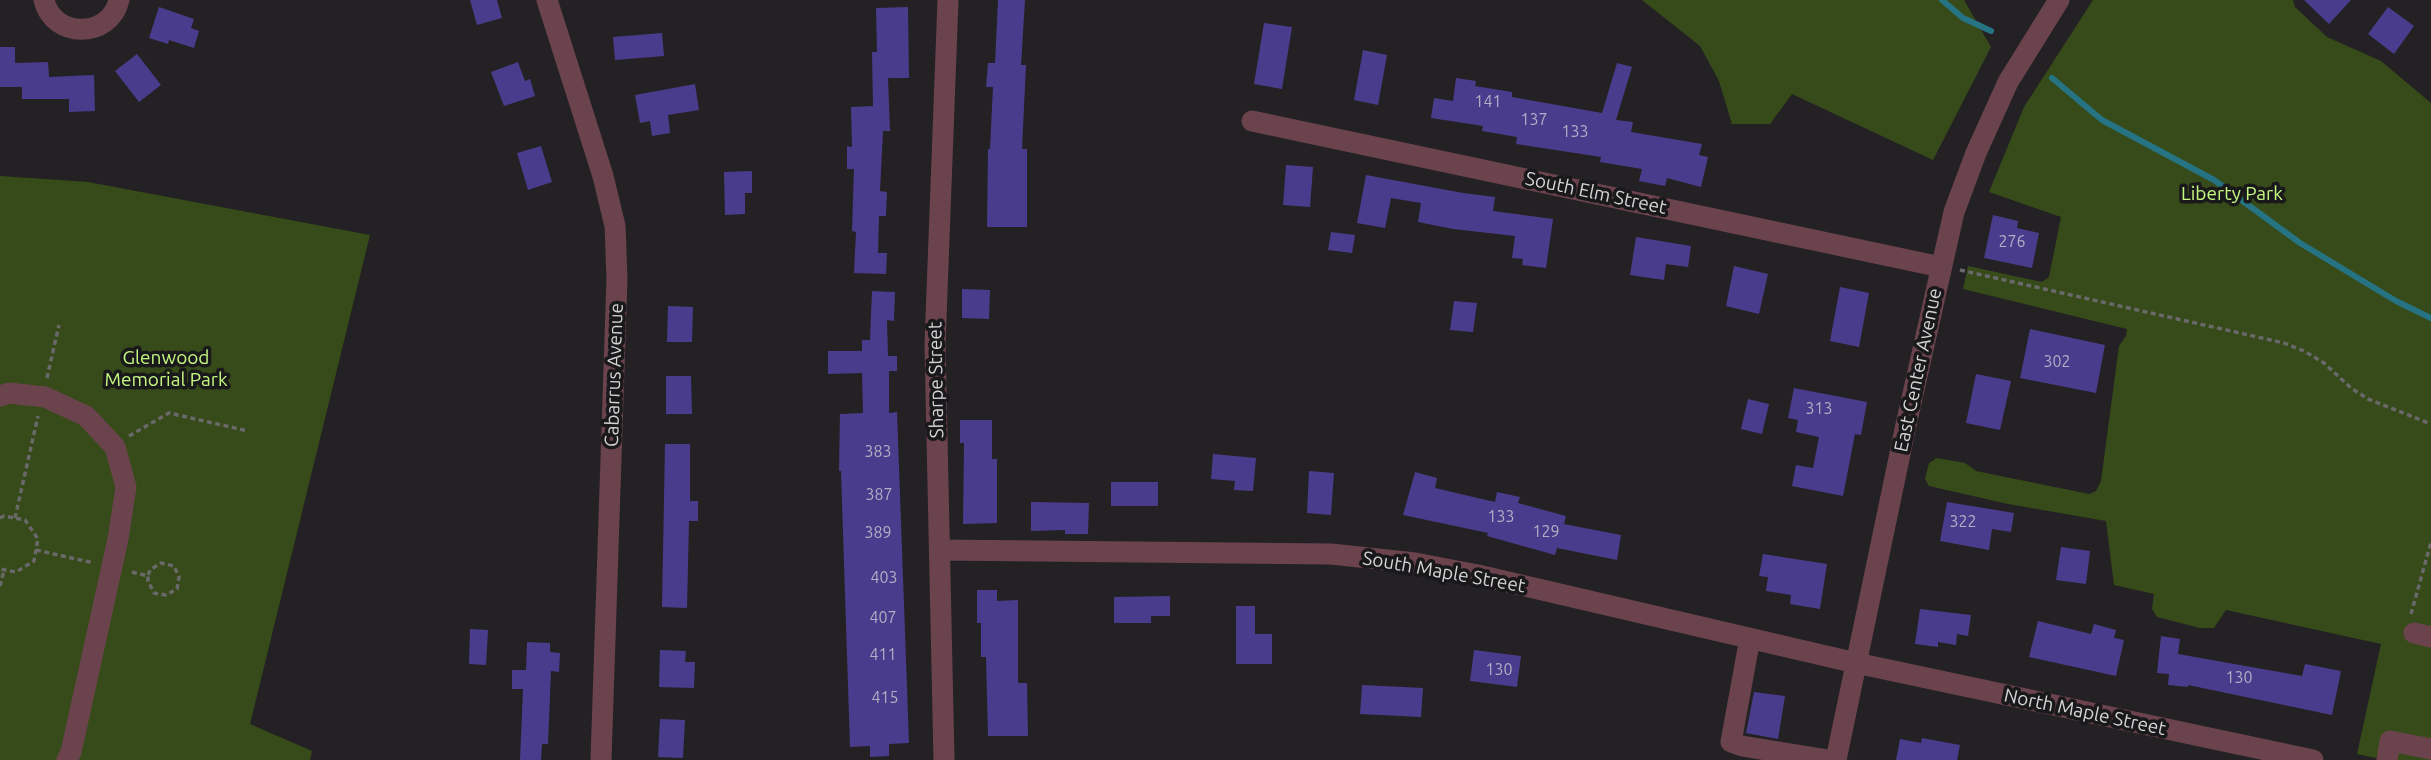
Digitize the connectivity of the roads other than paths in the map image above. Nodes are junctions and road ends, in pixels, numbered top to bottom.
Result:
1 (44, 0) edge
2 (120, 0) edge
3 (547, 0) edge
4 (948, 0) edge
5 (2059, 0) edge
6 (1252, 121) dead end
7 (1941, 267) junction
8 (0, 396) edge
9 (940, 550) junction
10 (1750, 638) junction
11 (1856, 663) junction
12 (2431, 749) edge
13 (2389, 751) edge
14 (67, 760) edge
15 (601, 760) edge
16 (944, 760) edge
17 (1828, 760) edge
18 (1836, 760) edge
19 (2313, 760) edge

1 - 2 street
3 - 15 street, Cabarrus Avenue
4 - 9 street, Sharpe Street
5 - 7 street, East Center Avenue
6 - 7 street, South Elm Street
7 - 11 street, East Center Avenue
8 - 14 street
9 - 10 street, South Maple Street
9 - 16 street, Sharpe Street
10 - 11 street, South Maple Street
10 - 17 street
11 - 18 street, East Center Avenue
11 - 19 street, North Maple Street
12 - 13 street

